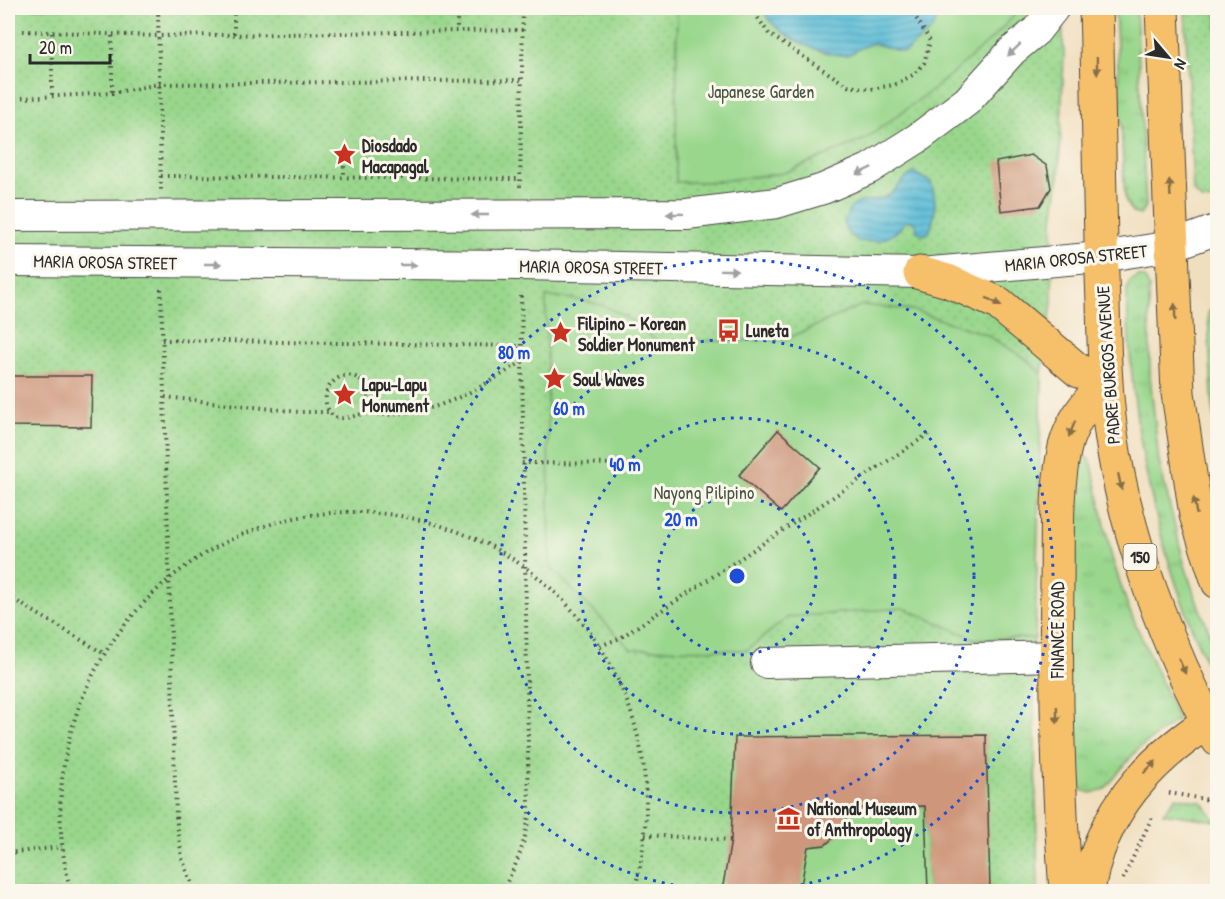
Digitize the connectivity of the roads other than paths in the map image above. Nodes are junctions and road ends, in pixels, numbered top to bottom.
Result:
1 (1054, 8) edge
2 (1096, 8) edge
3 (1162, 8) edge
4 (8, 216) edge
5 (1218, 229) edge
6 (1172, 246) junction
7 (1101, 257) junction
8 (8, 261) edge
9 (921, 273) junction
10 (1106, 383) junction
11 (1218, 582) edge
12 (1056, 656) junction
13 (766, 663) dead end
14 (1214, 726) edge
15 (1059, 791) junction
16 (1121, 801) junction
17 (1065, 891) edge
18 (1088, 891) edge

1 -> 4 street
2 -> 7 main road, PADRE BURGOS AVENUE / 150
6 -> 3 main road
5 - 6 street, MARIA OROSA STREET
6 - 7 street, MARIA OROSA STREET
11 -> 6 main road
7 - 9 street, MARIA OROSA STREET
7 - 10 main road, PADRE BURGOS AVENUE / 150
8 -> 9 street, MARIA OROSA STREET
9 -> 10 main road
10 -> 12 main road, FINANCE ROAD
10 -> 14 main road, PADRE BURGOS AVENUE / 150
12 - 13 street
12 -> 15 main road, FINANCE ROAD
16 -> 14 main road
15 - 16 main road
15 - 17 main road, FINANCE ROAD
16 - 18 main road

